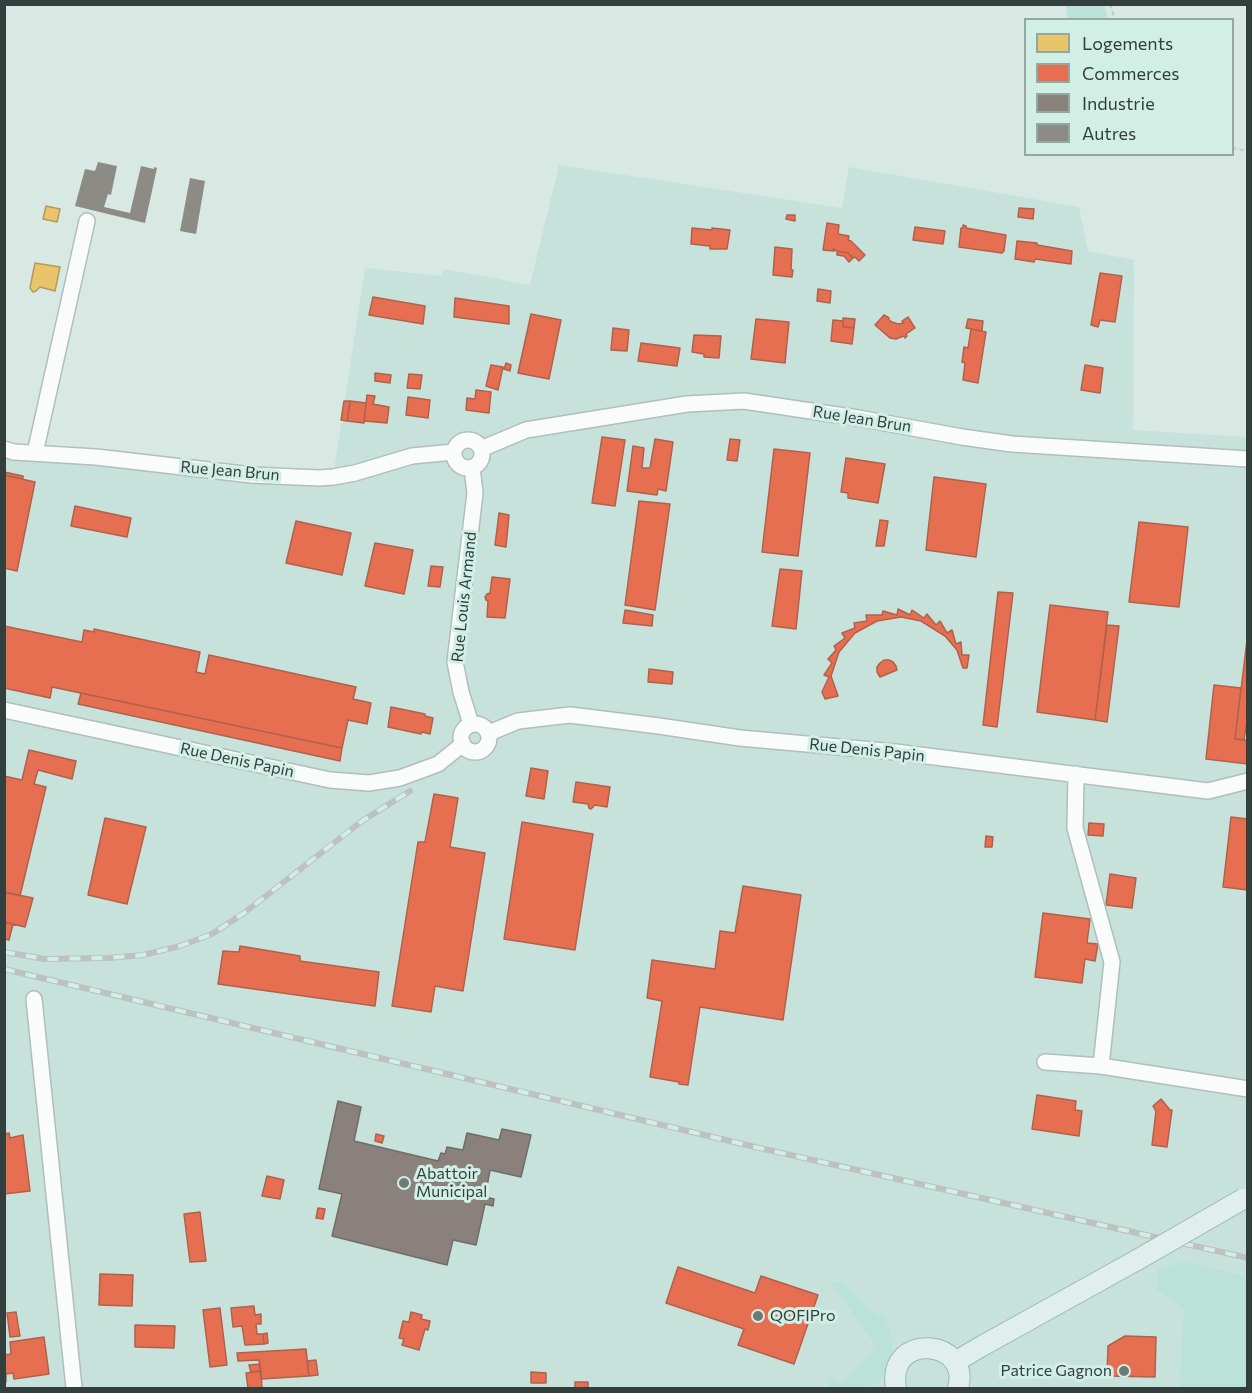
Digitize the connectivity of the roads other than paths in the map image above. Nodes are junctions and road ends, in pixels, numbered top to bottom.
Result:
1 (87, 220) dead end
2 (4, 449) edge
3 (481, 449) junction
4 (454, 452) junction
5 (35, 453) junction
6 (1248, 459) edge
7 (472, 468) junction
8 (4, 710) edge
9 (471, 724) junction
10 (489, 733) junction
11 (463, 744) junction
12 (1076, 774) junction
13 (1248, 782) edge
14 (34, 999) dead end
15 (1045, 1062) dead end
16 (1101, 1066) junction
17 (1248, 1089) edge
18 (1245, 1198) edge
19 (955, 1362) junction
20 (74, 1389) edge
21 (896, 1389) edge
22 (958, 1389) edge

1 - 5 street
2 - 5 street, Rue Jean Brun
3 - 4 street
3 - 6 street, Rue Jean Brun
3 - 7 street
4 - 5 street, Rue Jean Brun
4 - 7 street
7 - 9 street, Rue Louis Armand
8 - 11 street, Rue Denis Papin
9 - 10 street
9 - 11 street
10 - 11 street
10 - 12 street, Rue Denis Papin
12 - 13 street, Rue Denis Papin
12 - 16 street
14 - 20 street
15 - 16 street
16 - 17 street
18 - 19 main road, bridge
19 - 21 main road
19 - 22 main road

